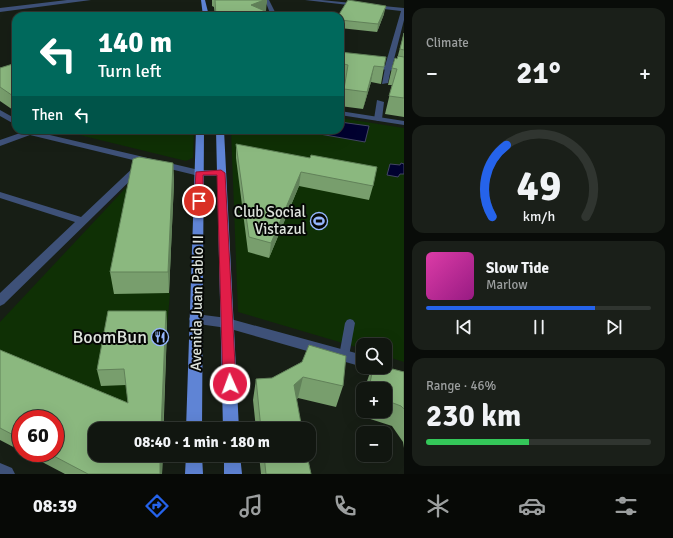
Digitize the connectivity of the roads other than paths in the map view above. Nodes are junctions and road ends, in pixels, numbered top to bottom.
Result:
1 (89, 0) edge
2 (203, 0) edge
3 (267, 0) edge
4 (307, 0) edge
5 (0, 10) edge
6 (404, 10) edge
7 (205, 12) edge
8 (272, 12) edge
9 (360, 65) edge
10 (388, 68) junction
11 (404, 70) edge
12 (384, 83) edge
13 (380, 102) dead end
14 (0, 112) edge
15 (344, 114) edge
16 (378, 119) junction
17 (12, 120) edge
18 (404, 123) edge
19 (23, 134) edge
20 (43, 134) edge
21 (200, 134) edge
22 (220, 134) edge
23 (0, 143) edge
24 (146, 160) junction
25 (199, 173) junction
26 (221, 173) junction
27 (0, 196) edge
28 (83, 221) junction
29 (2, 297) edge
30 (196, 319) junction
31 (227, 322) junction
32 (350, 323) dead end
33 (344, 356) junction
34 (356, 359) edge
35 (194, 422) edge
36 (231, 422) edge
37 (194, 462) edge
38 (232, 462) edge
39 (0, 471) edge
40 (6, 474) edge
41 (194, 474) edge
42 (233, 474) edge

1 - 5 street
2 - 7 main road
3 - 8 street
4 - 6 street
6 - 10 street
9 - 10 street
10 - 11 street
10 - 12 street
13 - 16 street
14 - 17 street
15 - 16 street
16 - 18 street
19 - 23 street
20 - 24 street
21 - 25 main road, Avenida Juan Pablo II
22 - 26 main road, Avenida Juan Pablo II
24 - 25 street
24 - 28 street
25 - 26 street
25 - 30 main road, Avenida Juan Pablo II
26 - 31 main road, Avenida Juan Pablo II
27 - 28 street
28 - 29 street
30 - 31 street
30 - 35 main road, Avenida Juan Pablo II
31 - 33 street
31 - 36 main road, Avenida Juan Pablo II
32 - 33 lane
33 - 34 street
37 - 41 main road
38 - 42 main road
39 - 40 street

